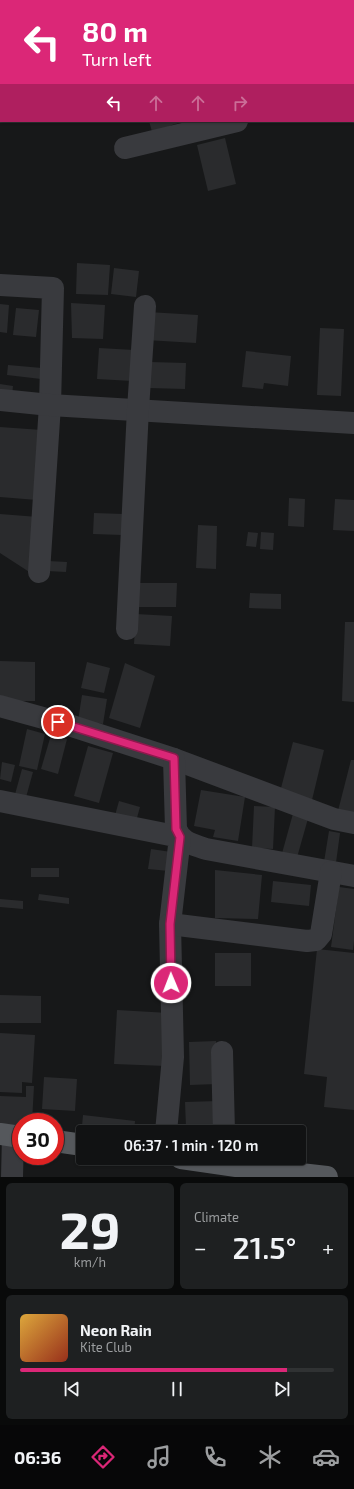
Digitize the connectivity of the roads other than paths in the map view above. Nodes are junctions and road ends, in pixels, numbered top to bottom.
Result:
1 (233, 122) edge
2 (125, 148) dead end
3 (0, 285) edge
4 (145, 306) dead end
5 (1, 400) dead end
6 (50, 404) junction
7 (138, 409) junction
8 (354, 422) edge
9 (39, 572) dead end
10 (127, 629) dead end
11 (0, 706) edge
12 (174, 758) junction
13 (0, 801) edge
14 (354, 824) edge
15 (180, 837) junction
16 (331, 872) junction
17 (354, 876) edge
18 (170, 924) junction
19 (222, 1052) dead end
20 (167, 1125) edge
21 (224, 1125) edge
22 (11, 1136) edge
23 (64, 1142) edge
24 (76, 1144) edge
25 (235, 1165) edge
26 (256, 1173) edge
27 (12, 1177) edge
28 (327, 1177) edge

1 - 2 street
3 - 6 street
4 - 7 street
5 - 6 street
6 - 7 street
6 - 9 street
7 - 8 street
7 - 10 street
11 - 12 street
12 - 14 street
12 - 15 street
13 - 15 street
15 - 16 street
15 - 18 street
16 - 17 street
16 - 18 street
18 - 20 street
19 - 21 street
22 - 27 street
23 - 24 main road
25 - 26 main road
26 - 28 main road

